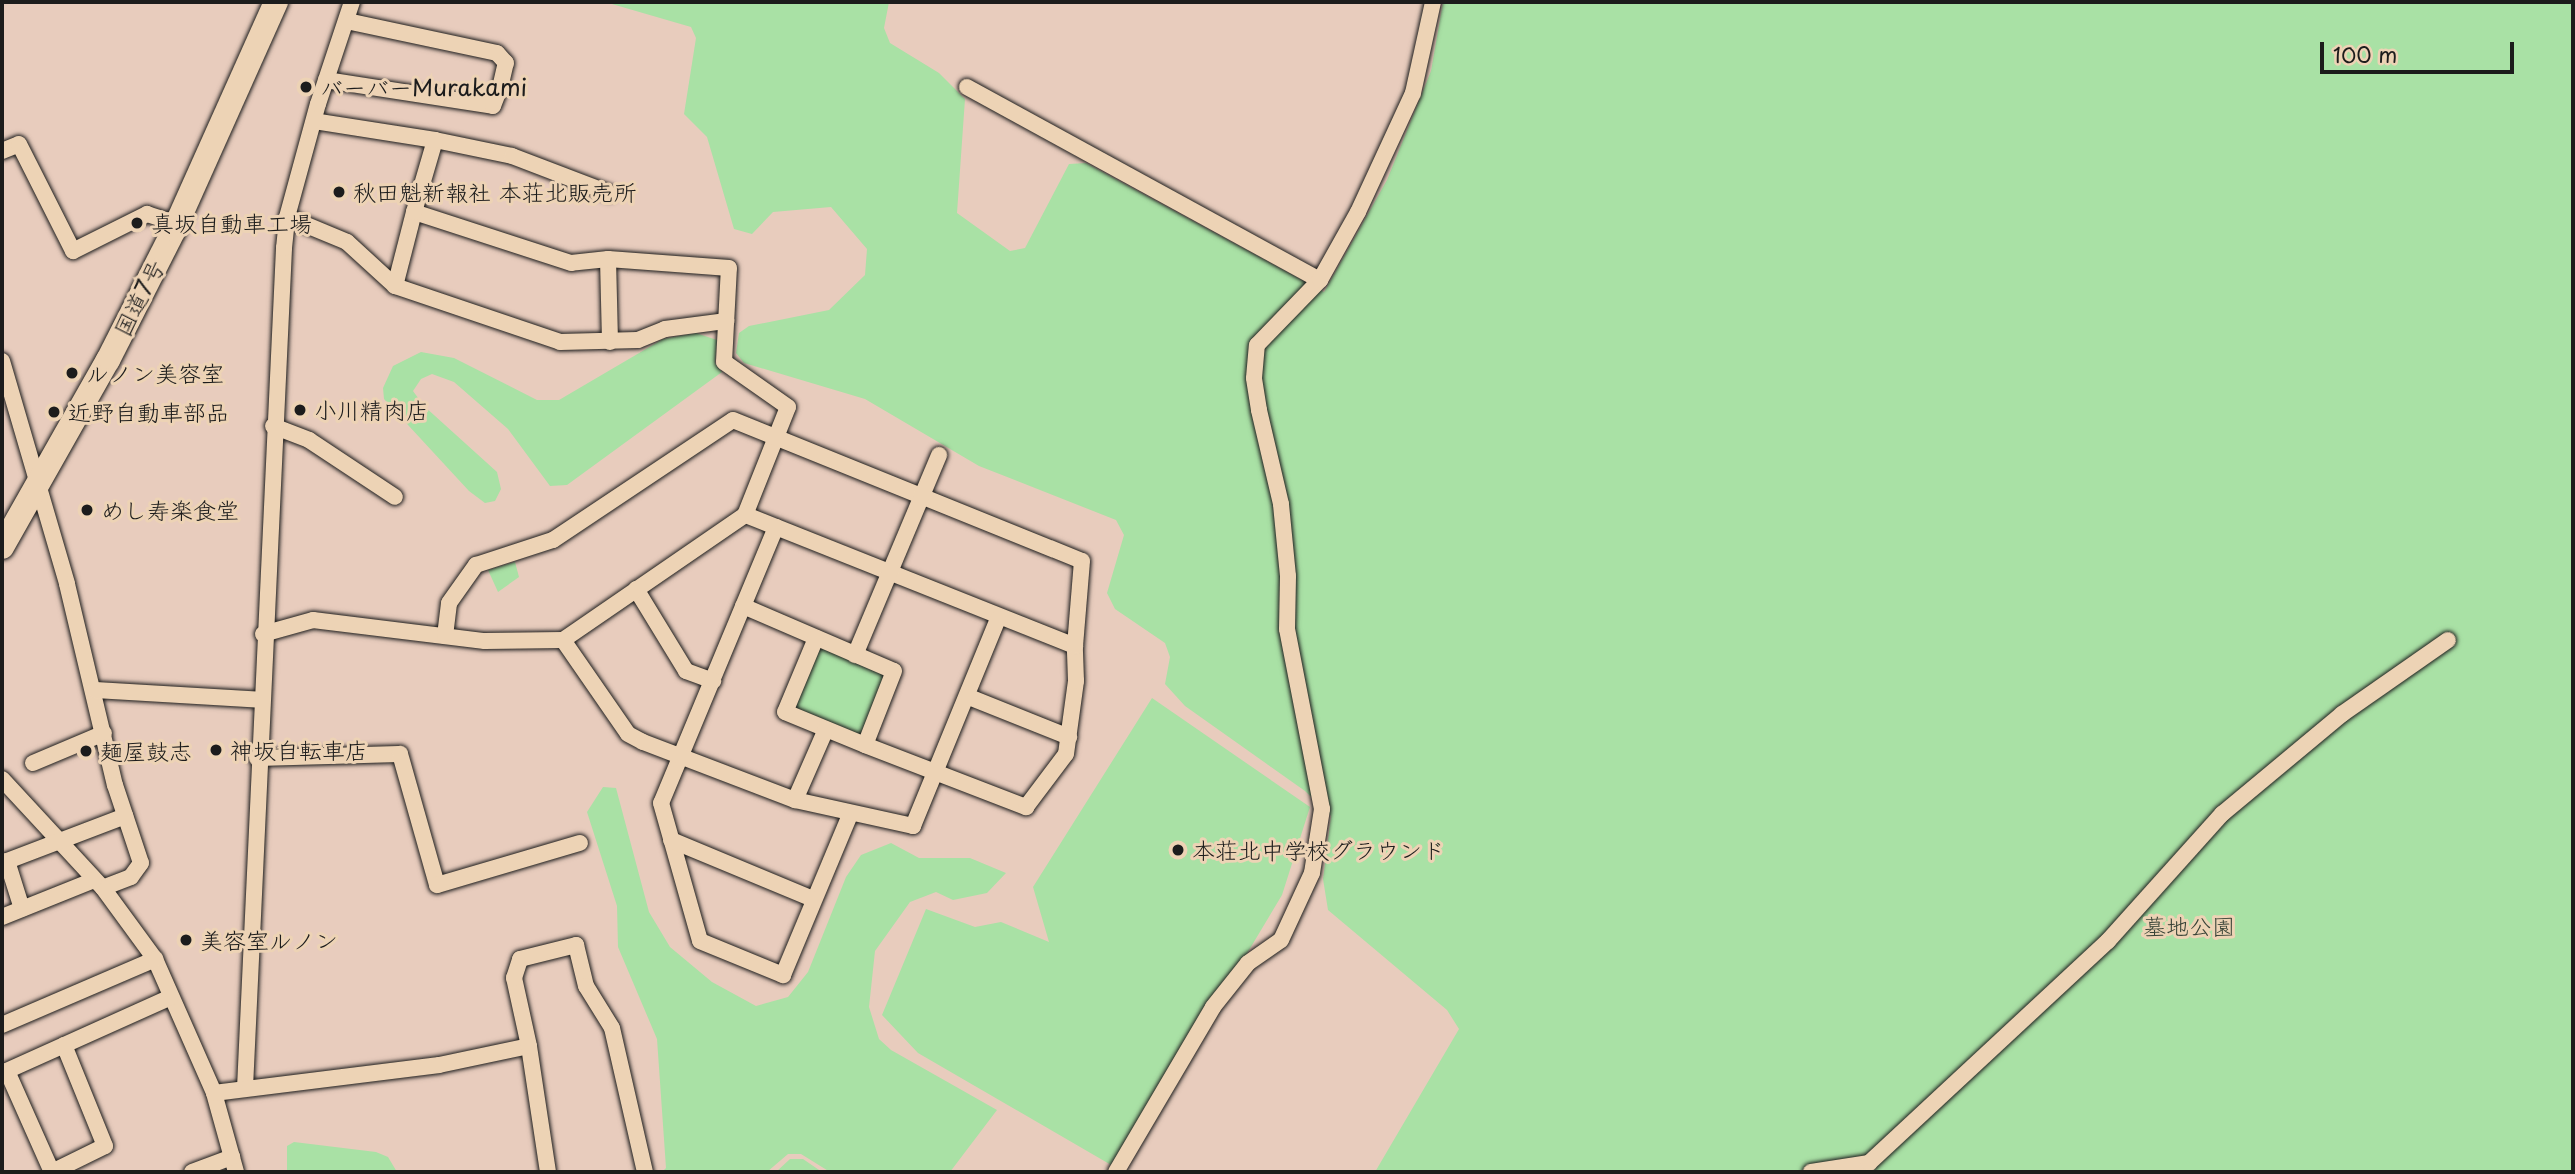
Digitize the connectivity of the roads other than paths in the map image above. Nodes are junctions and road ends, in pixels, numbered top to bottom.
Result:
1 (276, 2) edge
2 (352, 2) edge
3 (1433, 2) edge
4 (347, 21) junction
5 (326, 80) junction
6 (967, 87) dead end
7 (313, 121) junction
8 (435, 140) junction
9 (2, 151) edge
10 (609, 193) dead end
11 (414, 212) junction
12 (287, 217) junction
13 (177, 224) junction
14 (608, 259) junction
15 (1320, 280) junction
16 (395, 286) junction
17 (726, 321) junction
18 (610, 342) junction
19 (2, 361) edge
20 (273, 426) junction
21 (775, 438) junction
22 (939, 455) dead end
23 (38, 485) junction
24 (395, 497) dead end
25 (921, 499) junction
26 (745, 515) junction
27 (776, 527) junction
28 (2, 547) edge
29 (888, 575) junction
30 (636, 590) junction
31 (743, 606) junction
32 (998, 619) junction
33 (263, 634) junction
34 (445, 636) junction
35 (816, 638) junction
36 (563, 640) junction
37 (2448, 640) dead end
38 (1075, 646) junction
39 (855, 654) junction
40 (713, 681) junction
41 (95, 690) junction
42 (969, 697) junction
43 (261, 700) junction
44 (826, 729) junction
45 (104, 733) junction
46 (1069, 737) junction
47 (866, 745) junction
48 (257, 758) junction
49 (679, 758) junction
50 (33, 763) dead end
51 (937, 773) junction
52 (2, 779) edge
53 (795, 800) junction
54 (850, 815) junction
55 (125, 816) junction
56 (61, 839) junction
57 (671, 840) junction
58 (580, 843) dead end
59 (4, 862) edge
60 (99, 884) junction
61 (813, 899) junction
62 (22, 909) junction
63 (2, 917) edge
64 (155, 959) junction
65 (171, 997) junction
66 (2, 1025) edge
67 (64, 1045) junction
68 (529, 1046) junction
69 (5, 1072) edge
70 (245, 1088) junction
71 (214, 1093) junction
72 (234, 1165) edge
73 (1857, 1170) edge
74 (192, 1172) edge
75 (548, 1172) edge
76 (645, 1172) edge
77 (1116, 1172) edge
78 (1811, 1172) edge

1 - 13 highway, 国道7号
2 - 4 street
3 - 15 street
4 - 5 street
4 - 5 street
5 - 7 street
6 - 15 street
7 - 8 street
7 - 12 street
8 - 10 street
8 - 11 street
9 - 13 street
11 - 14 street
11 - 16 street
12 - 16 street
12 - 20 street
13 - 23 highway, 国道7号
14 - 17 street
14 - 18 street
15 - 77 street
16 - 18 street
17 - 18 street
17 - 21 street
19 - 23 street
20 - 24 street
20 - 33 street
21 - 25 street
21 - 26 street
21 - 34 street
22 - 25 street
23 - 28 highway, 国道7号
23 - 41 street
25 - 29 street
25 - 38 street
26 - 27 street
26 - 30 street
27 - 29 street
27 - 31 street
29 - 32 street
29 - 39 street
30 - 36 street
30 - 40 street
31 - 35 street
31 - 40 street
32 - 38 street
32 - 42 street
33 - 34 street
33 - 43 street
34 - 36 street
35 - 39 street
35 - 44 street
36 - 49 street
37 - 73 street
38 - 46 street
39 - 47 street
40 - 49 street
41 - 43 street
41 - 45 street
42 - 46 street
42 - 51 street
43 - 48 street
44 - 47 street
44 - 53 street
45 - 50 street
45 - 55 street
46 - 51 street
47 - 51 street
48 - 58 street
48 - 70 street
49 - 53 street
49 - 57 street
51 - 54 street
52 - 56 street
53 - 54 street
54 - 61 street
55 - 56 street
55 - 60 street
56 - 59 street
56 - 60 street
57 - 61 street
57 - 61 street
59 - 62 street
60 - 62 street
60 - 64 street
62 - 63 street
64 - 65 street
64 - 66 street
65 - 67 street
65 - 71 street
67 - 69 street
67 - 69 street
68 - 70 street
68 - 75 street
68 - 76 street
70 - 71 street
71 - 72 street
72 - 74 street
73 - 78 street

